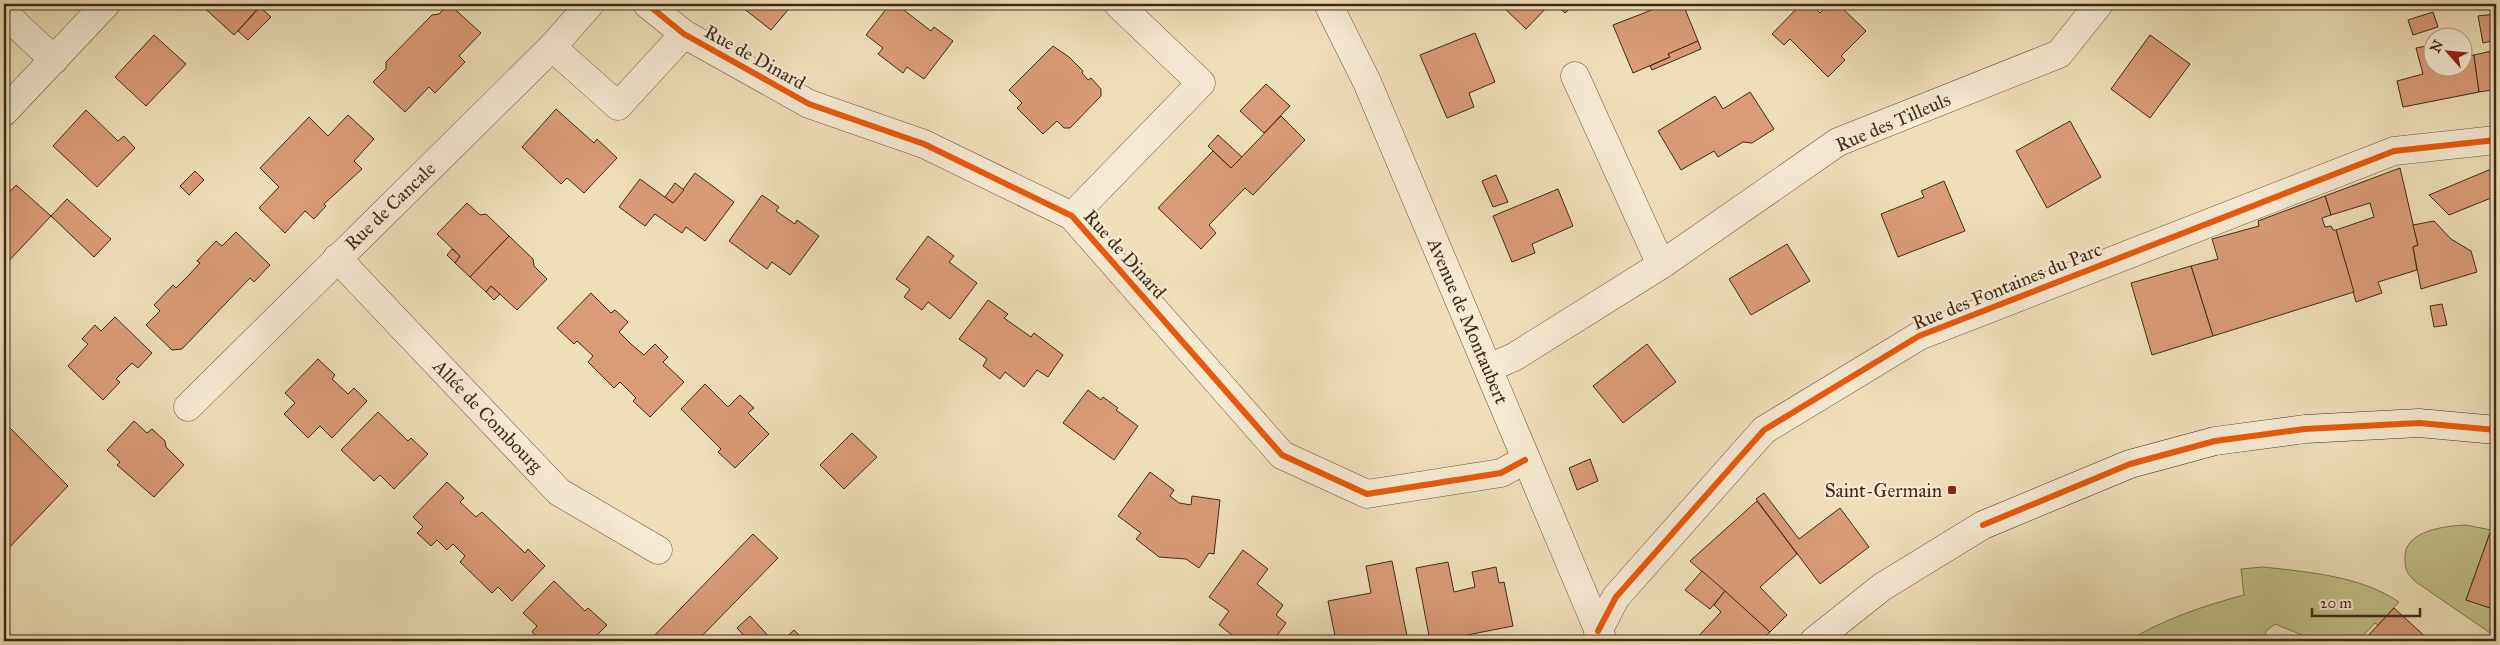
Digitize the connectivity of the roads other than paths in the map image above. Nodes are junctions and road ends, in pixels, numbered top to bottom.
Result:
1 (106, 4) edge
2 (590, 4) edge
3 (647, 4) edge
4 (1118, 4) edge
5 (1328, 4) edge
6 (2099, 4) edge
7 (4, 14) edge
8 (684, 34) junction
9 (552, 47) junction
10 (54, 60) junction
11 (1575, 76) dead end
12 (4, 112) edge
13 (2496, 140) edge
14 (1072, 216) junction
15 (337, 258) junction
16 (1661, 265) junction
17 (1489, 368) junction
18 (188, 407) dead end
19 (2496, 430) edge
20 (1525, 460) junction
21 (658, 550) dead end
22 (1600, 636) edge
23 (1814, 641) edge

1 - 10 street
2 - 9 street, Rue de Cancale
3 - 8 street, Rue de Dinard
4 - 14 street
5 - 17 street, Avenue de Montaubert
6 - 16 street, Rue des Tilleuls
7 - 10 street
8 - 9 street
8 - 14 street, Rue de Dinard
9 - 15 street, Rue de Cancale
10 - 12 street
11 - 16 street
13 - 22 street, Rue des Fontaines du Parc
14 - 20 street, Rue de Dinard
15 - 18 street, Rue de Cancale
15 - 21 street, Allée de Combourg
16 - 17 street, Rue des Tilleuls
17 - 20 street, Avenue de Montaubert
19 - 23 street
20 - 22 street, Avenue de Montaubert

